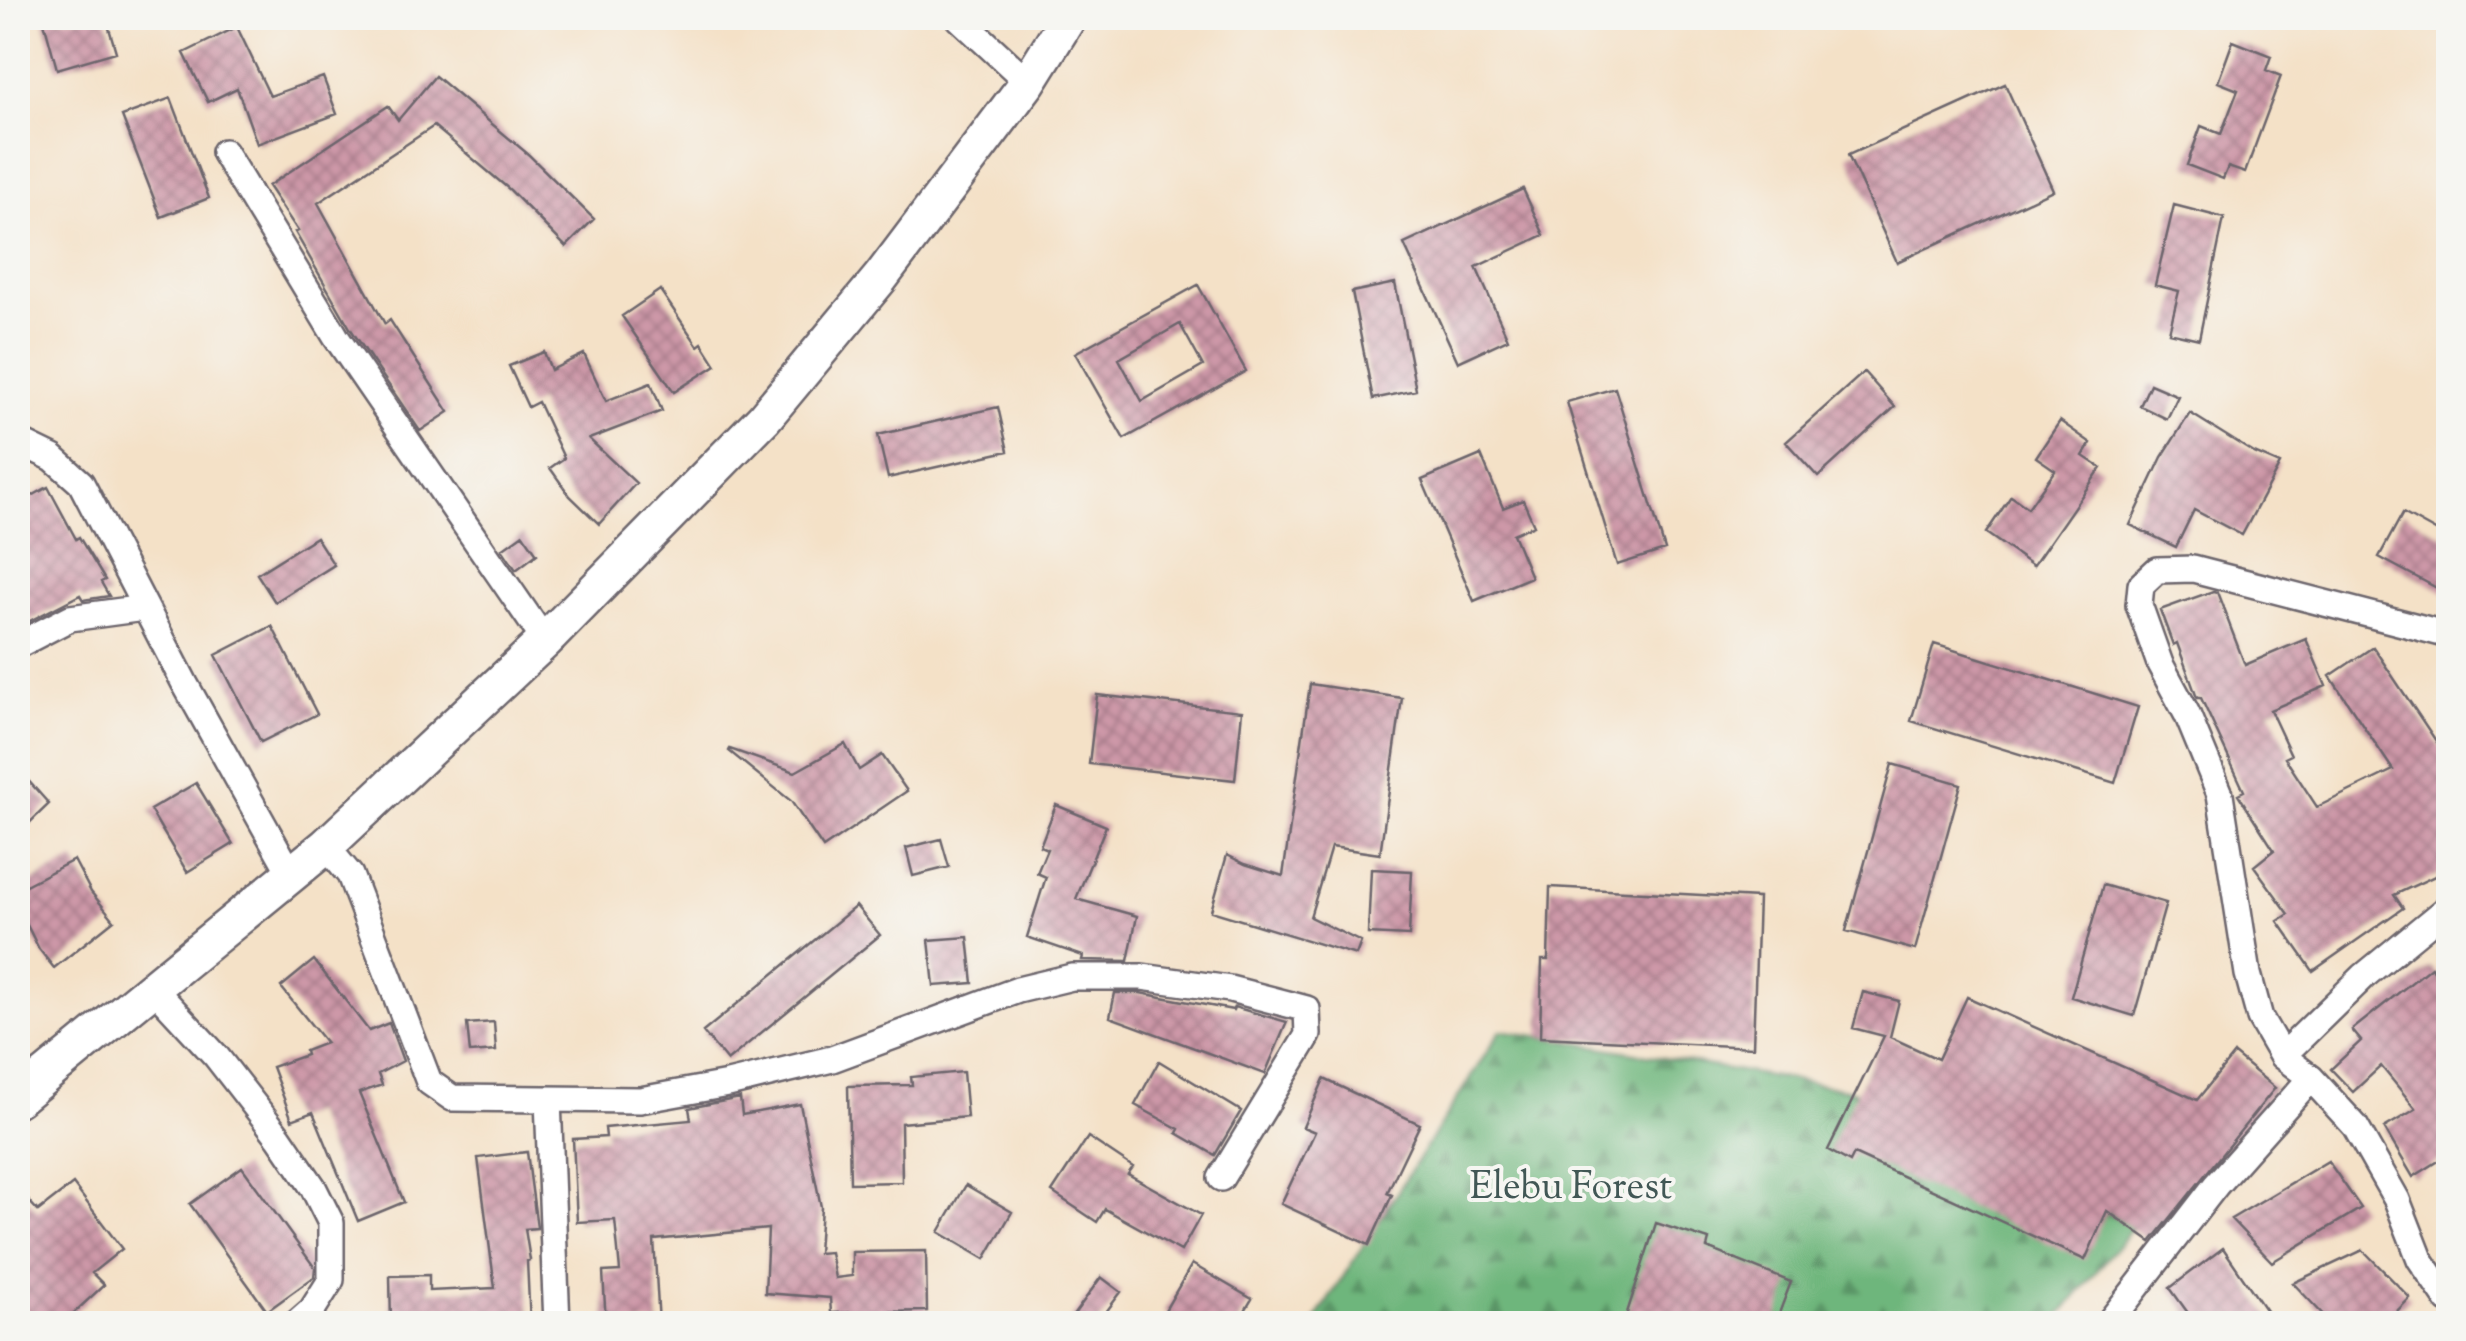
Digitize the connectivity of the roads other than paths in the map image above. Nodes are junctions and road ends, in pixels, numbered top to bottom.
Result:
1 (959, 18) edge
2 (1068, 18) edge
3 (1028, 82) junction
4 (224, 152) dead end
5 (18, 441) edge
6 (144, 608) junction
7 (2441, 633) dead end
8 (545, 640) junction
9 (18, 645) edge
10 (326, 846) junction
11 (291, 874) junction
12 (2448, 907) edge
13 (152, 987) junction
14 (2282, 1056) junction
15 (2311, 1078) junction
16 (18, 1098) edge
17 (548, 1100) junction
18 (1221, 1178) dead end
19 (2448, 1300) edge
20 (2111, 1322) edge
21 (296, 1324) edge
22 (557, 1324) edge

1 - 3 street
2 - 3 main road
3 - 8 main road
4 - 8 street
5 - 6 street
6 - 9 street
6 - 11 street
7 - 14 street
8 - 10 main road
10 - 11 main road
10 - 17 street
11 - 13 main road
12 - 14 street
13 - 16 main road
13 - 21 street
14 - 15 street
15 - 19 street
15 - 20 street
17 - 18 street
17 - 22 street

